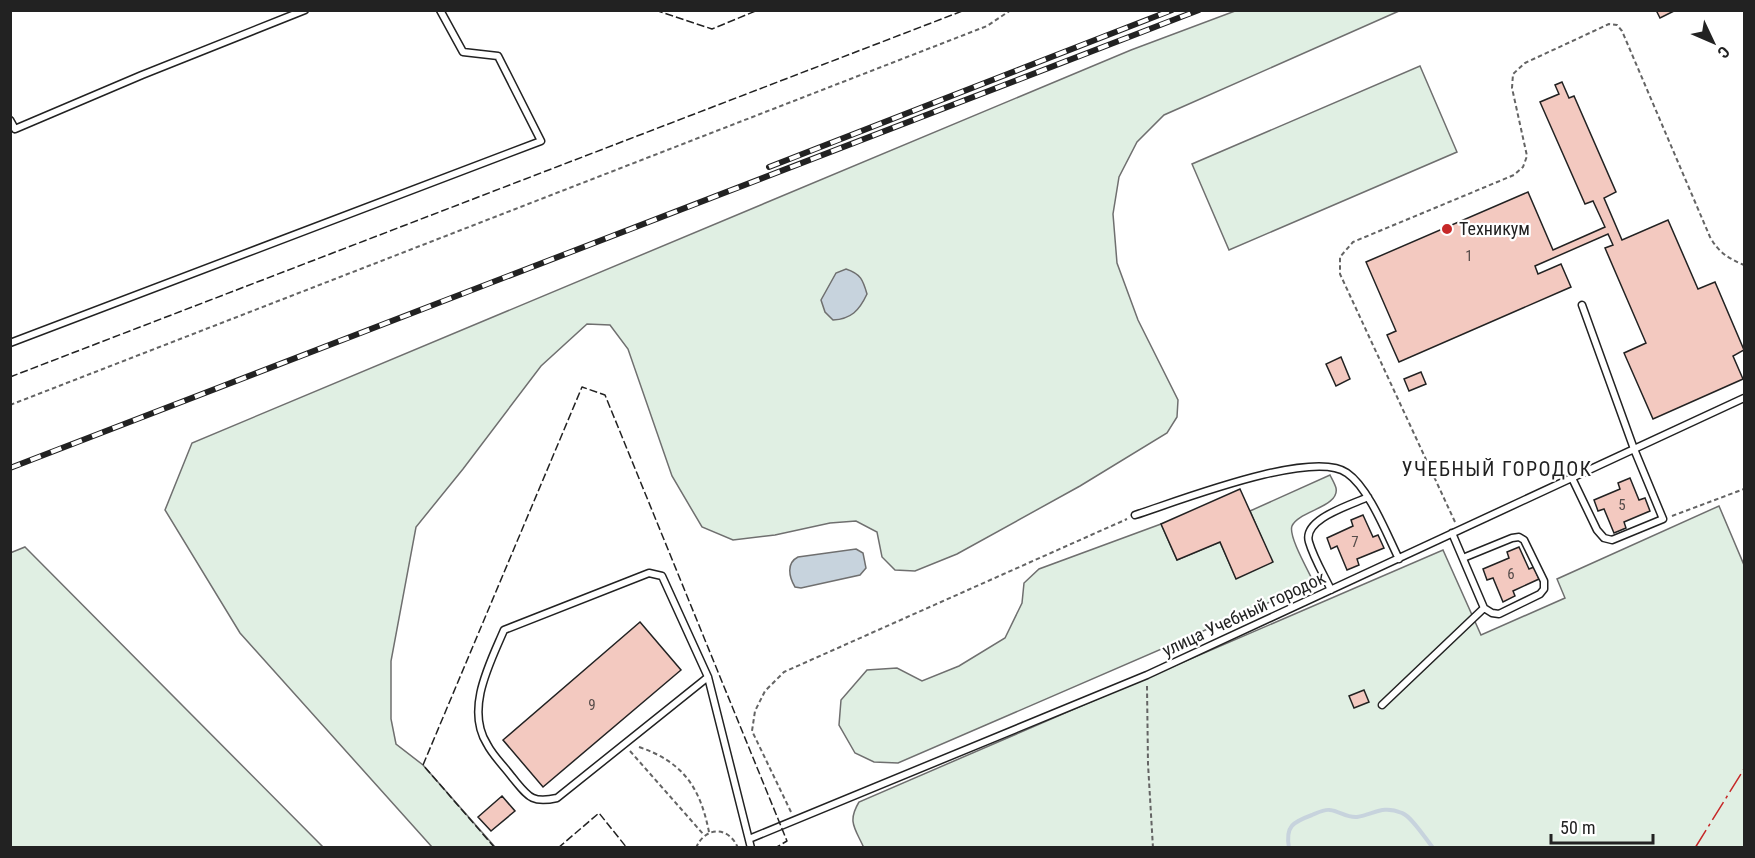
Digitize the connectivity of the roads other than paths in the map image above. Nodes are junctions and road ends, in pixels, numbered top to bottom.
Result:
1 (305, 10) edge
2 (440, 10) edge
3 (10, 120) edge
4 (1582, 304) dead end
5 (10, 343) edge
6 (1744, 398) edge
7 (1634, 449) junction
8 (1572, 478) junction
9 (1368, 497) junction
10 (1135, 515) road end
11 (1452, 533) junction
12 (1462, 558) junction
13 (1398, 559) junction
14 (1331, 590) junction
15 (1484, 608) junction
16 (708, 677) junction
17 (1382, 705) dead end
18 (749, 839) junction
19 (751, 848) edge

1 - 3 lane
2 - 5 lane
4 - 7 lane
6 - 7 lane, улица Учебный городок
7 - 8 lane, улица Учебный городок
7 - 8 lane
8 - 11 lane, улица Учебный городок
9 - 10 lane
9 - 13 lane
9 - 14 lane
11 - 12 lane
11 - 13 lane, улица Учебный городок
12 - 15 lane
12 - 15 lane
13 - 14 lane, улица Учебный городок
14 - 18 lane, улица Учебный городок
15 - 17 lane
16 - 16 lane
16 - 18 lane
18 - 19 lane

